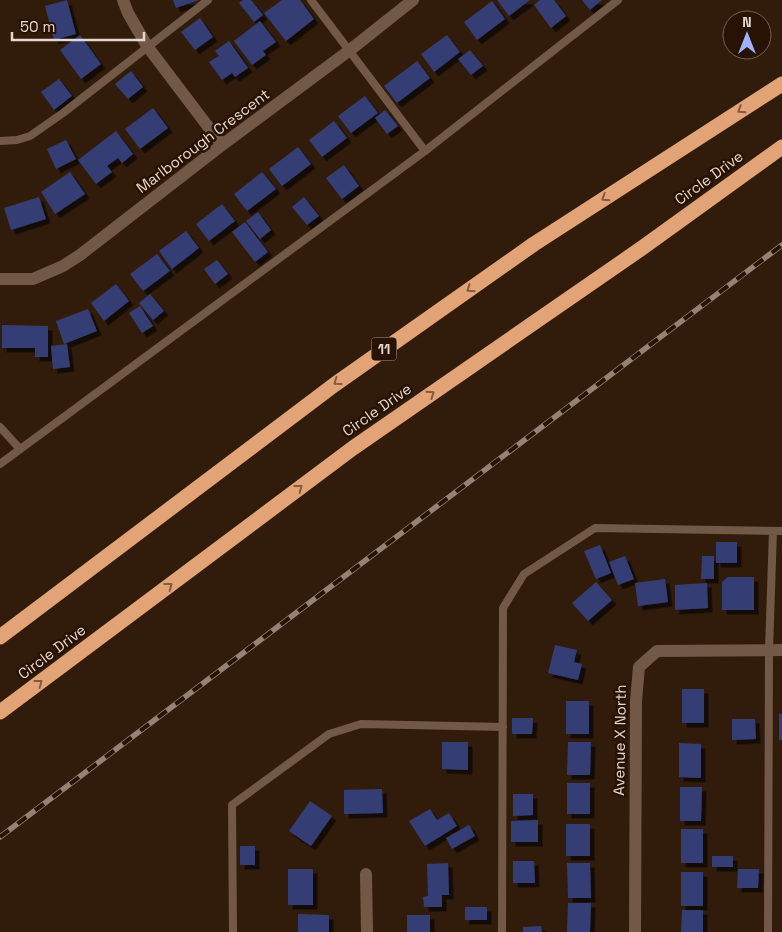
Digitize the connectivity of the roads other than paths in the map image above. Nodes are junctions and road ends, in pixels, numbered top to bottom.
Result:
1 (123, 0) edge
2 (208, 0) edge
3 (311, 0) edge
4 (412, 0) edge
5 (618, 0) edge
6 (147, 46) junction
7 (350, 50) junction
8 (782, 84) edge
9 (0, 141) edge
10 (222, 145) junction
11 (782, 146) edge
12 (425, 151) junction
13 (782, 158) edge
14 (642, 248) junction
15 (0, 279) edge
16 (0, 427) edge
17 (20, 449) junction
18 (0, 464) edge
19 (773, 531) junction
20 (782, 531) edge
21 (0, 637) edge
22 (775, 650) edge
23 (0, 712) edge
24 (503, 727) junction
25 (366, 874) dead end
26 (233, 932) edge
27 (367, 932) edge
28 (502, 932) edge
29 (635, 932) edge
30 (768, 932) edge

1 - 6 street
2 - 6 lane
3 - 7 lane
4 - 7 street, Marlborough Crescent
5 - 12 lane
6 - 9 lane
6 - 10 street
7 - 10 street, Marlborough Crescent
7 - 12 lane
8 -> 21 highway, 11
10 - 15 street, Marlborough Crescent
11 - 14 highway, Circle Drive
12 - 17 lane
13 - 14 highway
23 -> 14 highway, Circle Drive
16 - 17 lane
17 - 18 lane
19 - 20 lane
19 - 22 lane
19 - 24 lane
22 - 29 street, Avenue X North
22 - 30 lane
24 - 26 lane
24 - 28 lane
25 - 27 street

